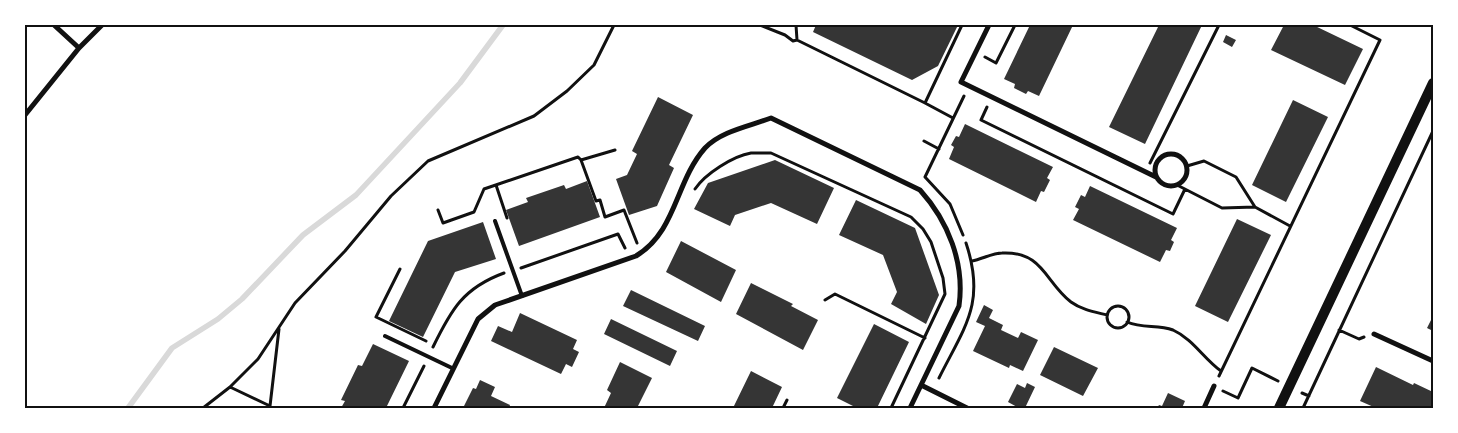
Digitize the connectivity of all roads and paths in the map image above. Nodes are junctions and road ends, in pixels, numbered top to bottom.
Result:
1 (54, 25) edge
2 (102, 25) edge
3 (614, 25) edge
4 (760, 25) edge
5 (796, 25) edge
6 (962, 25) edge
7 (989, 25) edge
8 (1015, 25) edge
9 (1219, 25) edge
10 (1350, 25) edge
11 (797, 40) junction
12 (79, 48) junction
13 (976, 52) junction
14 (1433, 83) edge
15 (969, 86) junction
16 (992, 97) junction
17 (925, 103) junction
18 (25, 115) edge
19 (953, 118) junction
20 (1433, 131) edge
21 (924, 141) dead end
22 (939, 149) junction
23 (615, 150) dead end
24 (582, 160) junction
25 (1186, 166) junction
26 (1146, 172) junction
27 (925, 177) dead end
28 (1156, 177) junction
29 (1177, 185) junction
30 (1185, 189) junction
31 (694, 192) dead end
32 (1255, 207) junction
33 (438, 210) dead end
34 (495, 221) dead end
35 (1290, 226) junction
36 (642, 238) dead end
37 (636, 243) junction
38 (641, 253) junction
39 (972, 262) dead end
40 (400, 269) dead end
41 (513, 270) junction
42 (522, 296) junction
43 (825, 300) dead end
44 (1108, 315) junction
45 (1128, 322) junction
46 (280, 327) junction
47 (1340, 330) junction
48 (1374, 334) joint
49 (385, 336) dead end
50 (925, 338) junction
51 (434, 345) junction
52 (940, 345) junction
53 (428, 357) junction
54 (458, 357) junction
55 (1433, 361) edge
56 (452, 368) junction
57 (1221, 372) junction
58 (1277, 380) dead end
59 (921, 385) junction
60 (1214, 386) junction
61 (230, 387) junction
62 (787, 400) dead end
63 (203, 408) edge
64 (403, 408) edge
65 (434, 408) edge
66 (783, 408) edge
67 (891, 408) edge
68 (910, 408) edge
69 (967, 408) edge
70 (1204, 408) edge
71 (1279, 408) edge
72 (1303, 408) edge

1 - 12 street
2 - 12 street
3 - 46 path
4 - 11 path
5 - 11 path
6 - 17 path
7 - 13 street
8 - 13 path
9 - 26 path
10 - 35 path
11 - 17 path
12 - 18 street
13 - 15 street
14 - 71 main road
15 - 16 street
15 - 19 path
16 - 26 street
16 - 30 path
17 - 19 path
19 - 22 path
20 - 47 path
21 - 22 path
22 - 27 path
23 - 24 path
24 - 33 path
24 - 37 path
25 - 28 street
25 - 29 street
25 - 32 path
26 - 28 street
28 - 29 street
29 - 30 path
30 - 32 path
31 - 50 path
32 - 35 path
34 - 41 lane
35 - 57 path
36 - 37 path
37 - 38 path
37 - 41 path
38 - 42 street
38 - 52 street
39 - 44 path
40 - 51 path
41 - 42 lane
41 - 51 path
42 - 54 street
43 - 50 path
44 - 45 path
44 - 45 path
45 - 57 path
46 - 61 path
46 - 61 path
47 - 48 path
47 - 72 path
48 - 55 street
49 - 53 lane
50 - 52 path
50 - 67 path
51 - 53 path
51 - 54 path
52 - 59 street
53 - 56 lane
53 - 64 path
54 - 56 street
56 - 65 street
57 - 60 path
58 - 60 path
59 - 68 street
59 - 69 street
60 - 70 street
61 - 63 path
62 - 66 path

